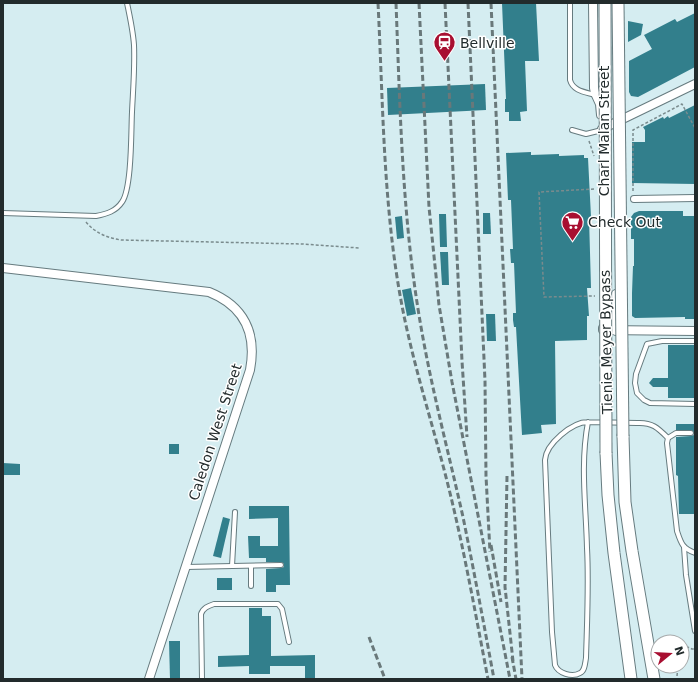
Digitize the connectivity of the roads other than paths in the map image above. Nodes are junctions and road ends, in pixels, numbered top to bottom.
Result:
1 (127, 3) edge
2 (570, 3) edge
3 (594, 3) edge
4 (605, 3) edge
5 (618, 3) edge
6 (695, 84) edge
7 (596, 95) junction
8 (617, 123) junction
9 (602, 129) junction
10 (572, 130) dead end
11 (695, 198) edge
12 (634, 199) road end
13 (3, 212) edge
14 (3, 268) edge
15 (695, 330) edge
16 (616, 331) junction
17 (695, 341) edge
18 (695, 404) edge
19 (588, 422) junction
20 (691, 433) dead end
21 (668, 438) junction
22 (235, 512) dead end
23 (684, 546) junction
24 (695, 553) edge
25 (281, 565) dead end
26 (232, 566) junction
27 (251, 566) junction
28 (186, 567) junction
29 (250, 586) dead end
30 (693, 612) edge
31 (695, 631) edge
32 (289, 642) dead end
33 (653, 675) edge
34 (631, 677) edge
35 (150, 679) edge
36 (202, 679) edge

1 - 13 lane
2 - 7 lane
3 - 7 street, Charl Malan Street
4 - 34 main road, Tienie Meyer Bypass, bridge
5 - 8 street, Charl Malan Street
5 - 33 main road, Tienie Meyer Bypass, bridge
6 - 8 street
7 - 9 street, Charl Malan Street
8 - 9 street
8 - 16 street, Charl Malan Street
9 - 10 lane
9 - 16 street, Charl Malan Street
11 - 12 street
14 - 28 street, Caledon West Street
15 - 16 street, Charl Malan Street
17 - 18 lane
19 - 19 lane
19 - 21 lane
20 - 21 lane
21 - 23 lane
22 - 26 lane
23 - 24 lane
23 - 30 lane
25 - 27 lane
26 - 27 lane
26 - 28 lane
27 - 29 lane
28 - 35 street, Caledon West Street
30 - 31 lane
32 - 36 lane

